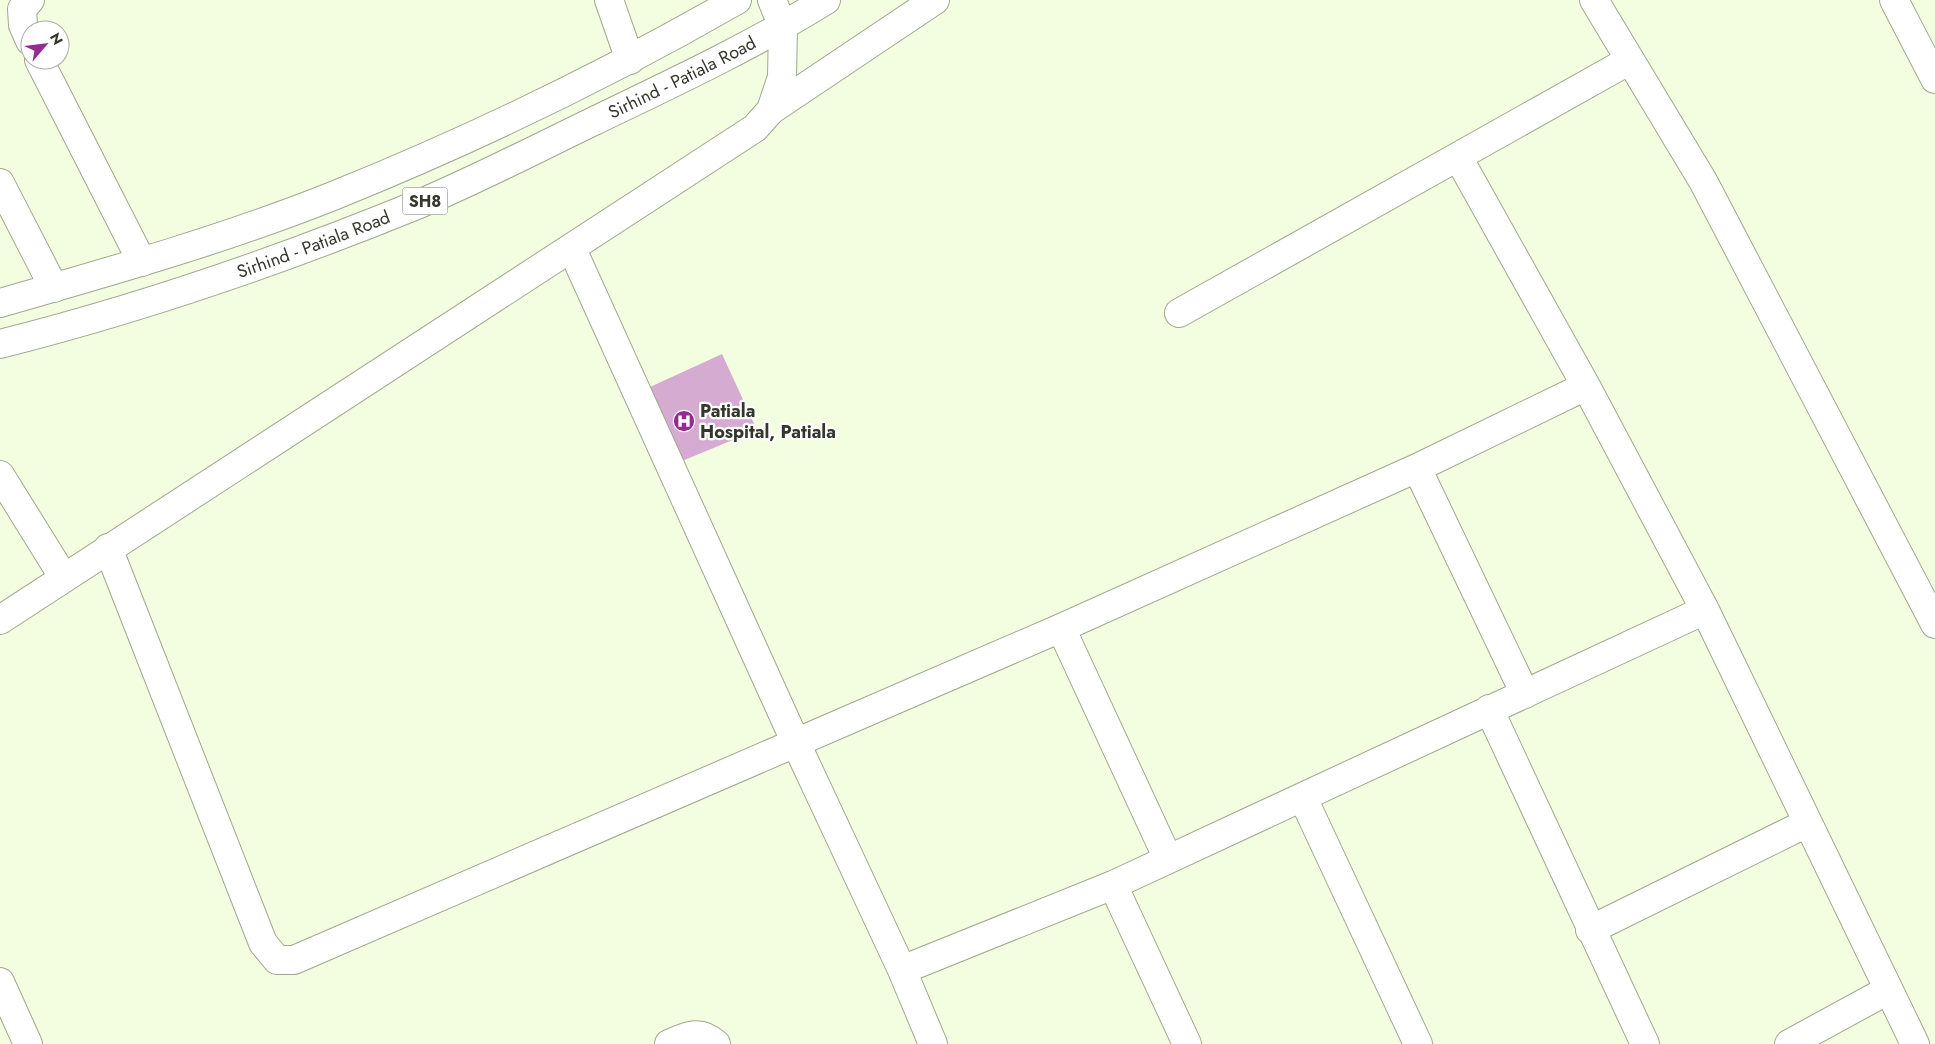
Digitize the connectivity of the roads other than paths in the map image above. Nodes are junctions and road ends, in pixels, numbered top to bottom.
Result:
1 (30, 0) edge
2 (609, 0) edge
3 (737, 0) edge
4 (772, 0) edge
5 (826, 0) edge
6 (935, 0) edge
7 (1594, 0) edge
8 (1894, 0) edge
9 (23, 20) edge
10 (783, 27) junction
11 (630, 60) junction
12 (1630, 60) junction
13 (45, 70) edge
14 (1935, 79) edge
15 (771, 110) junction
16 (1458, 157) junction
17 (0, 183) edge
18 (572, 250) junction
19 (142, 262) junction
20 (54, 288) junction
21 (0, 303) edge
22 (1179, 313) dead end
23 (0, 344) edge
24 (1586, 386) junction
25 (1416, 468) junction
26 (0, 475) edge
27 (108, 548) junction
28 (64, 578) junction
29 (1705, 610) junction
30 (0, 620) edge
31 (1935, 624) edge
32 (1061, 628) junction
33 (1525, 694) junction
34 (1489, 709) junction
35 (795, 741) junction
36 (1303, 798) junction
37 (1808, 823) junction
38 (1168, 859) junction
39 (1113, 885) junction
40 (1590, 930) junction
41 (902, 970) junction
42 (0, 982) edge
43 (1888, 990) junction
44 (28, 1044) edge
45 (669, 1044) edge
46 (716, 1044) edge
47 (933, 1044) edge
48 (1187, 1044) edge
49 (1418, 1044) edge
50 (1645, 1044) edge
51 (1789, 1044) edge
52 (1915, 1044) edge

1 - 9 street
2 - 11 street
3 - 11 street
4 - 10 street
5 - 10 street, Sirhind - Patiala Road / SH8
6 - 15 street
7 - 12 street
8 - 14 street
10 - 15 street
10 - 23 street, Sirhind - Patiala Road / SH8
11 - 19 street
12 - 16 street
12 - 31 street
13 - 19 street
15 - 18 street
16 - 22 street
16 - 24 street
17 - 20 street
18 - 27 street
18 - 35 street
19 - 20 street
20 - 21 street
24 - 25 street
24 - 29 street
25 - 32 street
25 - 33 street
26 - 28 street
27 - 28 street
27 - 35 street
28 - 30 street
29 - 33 street
29 - 37 street
32 - 35 street
32 - 38 street
33 - 34 street
34 - 36 street
34 - 40 street
35 - 41 street
36 - 38 street
36 - 49 street
37 - 40 street
37 - 43 street
38 - 39 street
39 - 41 street
39 - 48 street
40 - 50 street
41 - 47 street
42 - 44 street
43 - 51 street
43 - 52 street
45 - 46 street

